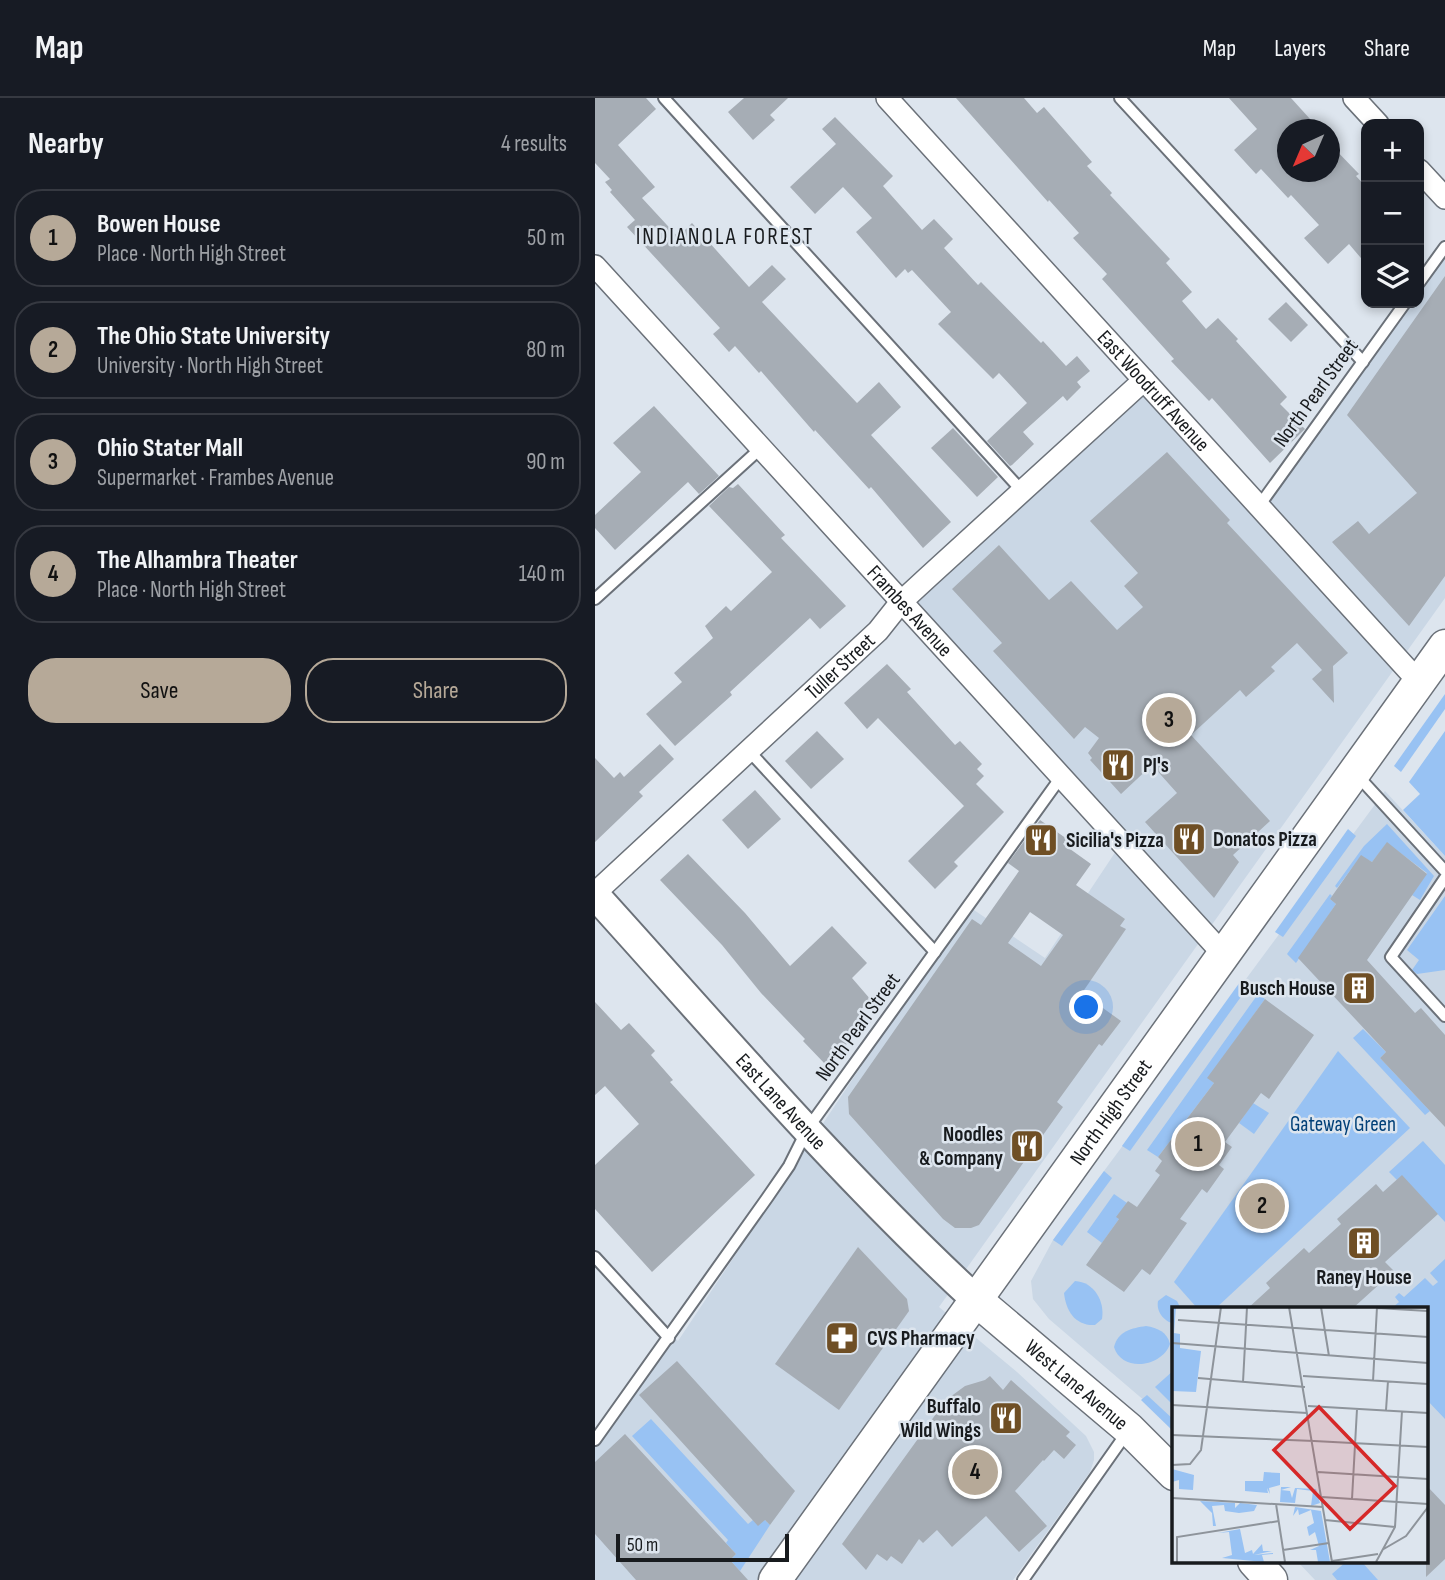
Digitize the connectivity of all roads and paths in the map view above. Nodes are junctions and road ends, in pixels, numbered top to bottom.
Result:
1 (664, 98) edge
2 (887, 98) edge
3 (1120, 98) edge
4 (1354, 98) edge
5 (1373, 119) edge
6 (1424, 175) edge
7 (1445, 198) edge
8 (1445, 247) edge
9 (595, 266) edge
10 (1424, 276) edge
11 (1401, 308) edge
12 (1363, 362) junction
13 (1144, 380) junction
14 (761, 448) junction
15 (1022, 491) junction
16 (1259, 506) junction
17 (597, 593) edge
18 (901, 602) junction
19 (1445, 646) edge
20 (1419, 682) junction
21 (749, 751) junction
22 (1355, 773) junction
23 (1061, 777) junction
24 (1445, 871) edge
25 (1445, 878) edge
26 (595, 894) edge
27 (935, 952) junction
28 (1224, 955) junction
29 (1445, 1016) edge
30 (808, 1128) junction
31 (595, 1257) edge
32 (975, 1299) junction
33 (669, 1338) junction
34 (1129, 1429) junction
35 (595, 1440) edge
36 (1172, 1472) edge
37 (1255, 1562) edge
38 (775, 1580) edge
39 (1023, 1580) edge
40 (1271, 1580) edge

1 - 15 lane
2 - 13 street, East Woodruff Avenue
3 - 12 lane
4 - 5 street
6 - 7 street
8 - 10 lane
9 - 14 street, Frambes Avenue
11 - 12 lane, North Pearl Street
12 - 16 lane, North Pearl Street
13 - 15 street, Tuller Street
13 - 16 street, East Woodruff Avenue
14 - 17 lane
14 - 18 street, Frambes Avenue
15 - 18 street, Tuller Street
16 - 20 street, East Woodruff Avenue
18 - 21 street, Tuller Street
18 - 23 street, Frambes Avenue
19 - 20 main road, North High Street
20 - 22 main road, North High Street
21 - 26 street, Tuller Street
21 - 27 lane
22 - 24 lane
22 - 28 main road, North High Street
23 - 27 lane, North Pearl Street
23 - 28 street, Frambes Avenue
25 - 29 lane
26 - 30 street, East Lane Avenue
27 - 30 lane, North Pearl Street
28 - 32 main road, North High Street
30 - 32 street, East Lane Avenue
30 - 33 lane, North Pearl Street
31 - 33 lane
32 - 34 main road, West Lane Avenue
32 - 38 main road, North High Street
33 - 35 lane, North Pearl Street
34 - 36 main road, West Lane Avenue
34 - 39 lane
37 - 40 main road

